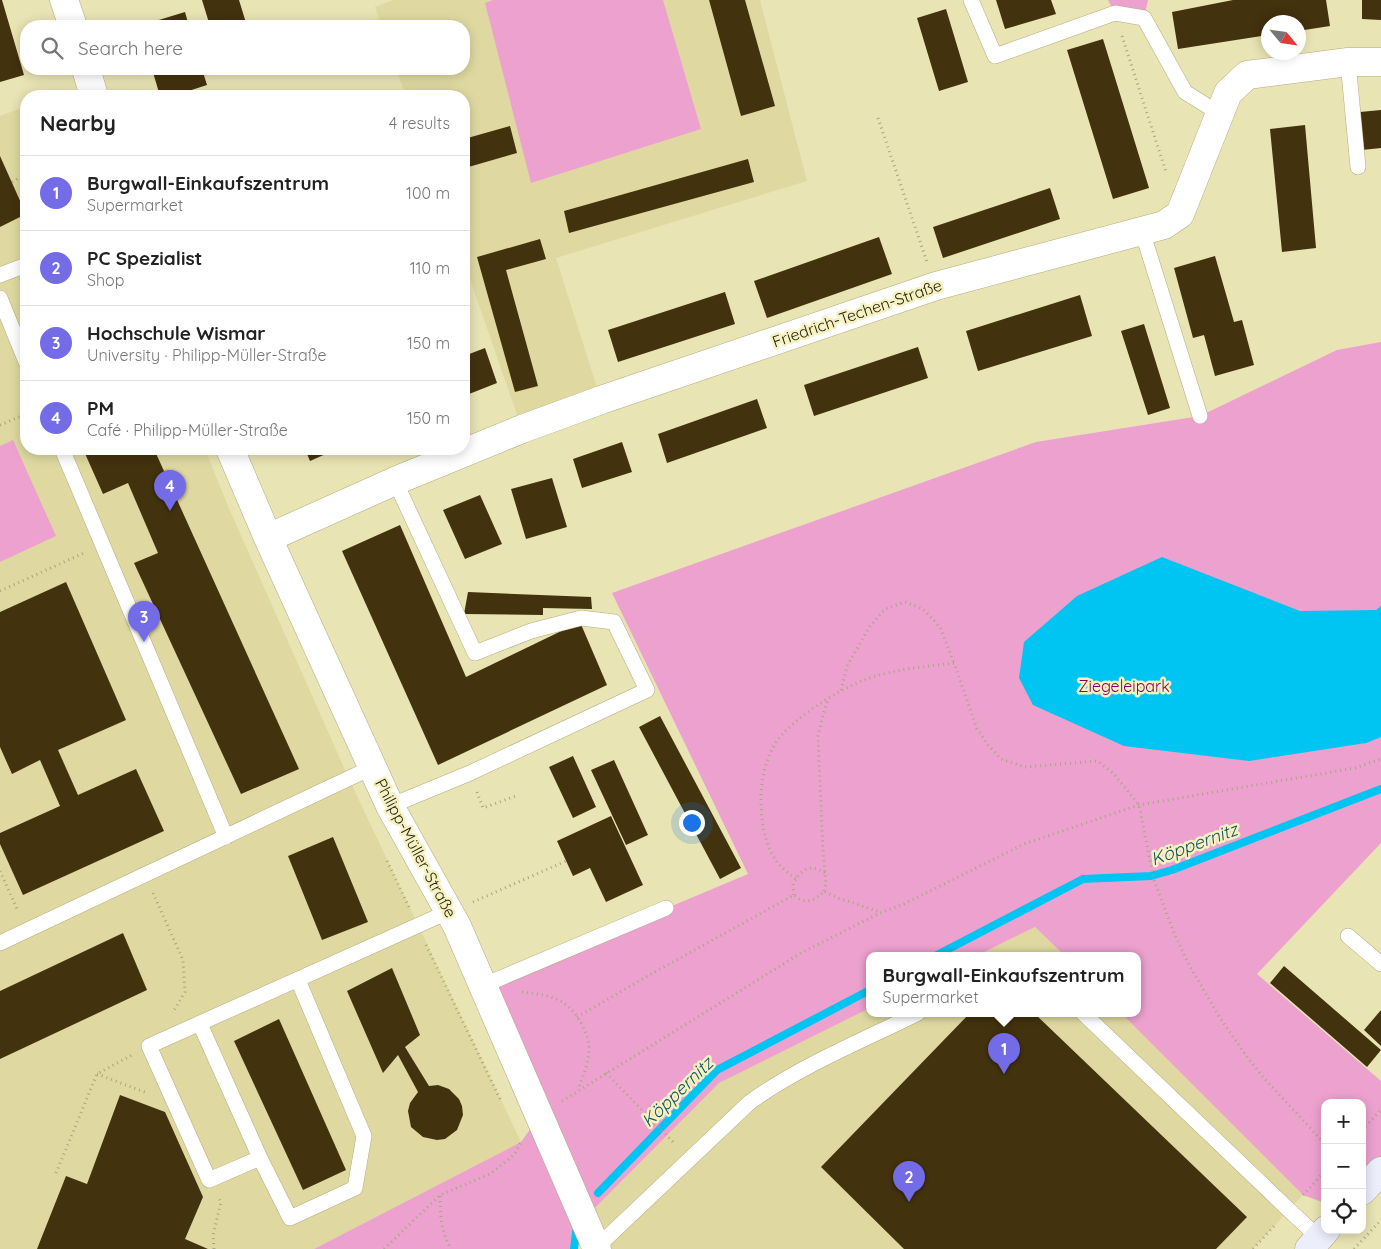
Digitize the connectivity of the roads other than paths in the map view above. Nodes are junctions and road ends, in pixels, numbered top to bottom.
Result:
1 (64, 0) edge
2 (972, 0) edge
3 (71, 20) edge
4 (1348, 62) junction
5 (1381, 62) edge
6 (88, 75) edge
7 (92, 90) edge
8 (1220, 114) junction
9 (1358, 167) dead end
10 (1142, 231) junction
11 (20, 267) edge
12 (0, 275) edge
13 (0, 298) edge
14 (20, 347) edge
15 (1200, 416) dead end
16 (470, 450) edge
17 (65, 455) edge
18 (233, 455) edge
19 (458, 455) edge
20 (395, 481) junction
21 (268, 538) junction
22 (374, 766) junction
23 (390, 806) junction
24 (226, 836) junction
25 (458, 908) junction
26 (666, 908) dead end
27 (1348, 936) dead end
28 (0, 943) edge
29 (1381, 964) edge
30 (298, 980) junction
31 (482, 986) junction
32 (910, 1017) edge
33 (1087, 1017) edge
34 (200, 1024) junction
35 (260, 1158) junction
36 (1381, 1171) edge
37 (1364, 1189) edge
38 (1318, 1239) edge
39 (597, 1248) edge

1 - 3 street
2 - 8 lane
4 - 5 street
4 - 8 street
4 - 9 lane
6 - 7 street
8 - 10 street, Friedrich-Techen-Straße
10 - 15 lane
10 - 16 street, Friedrich-Techen-Straße
11 - 12 lane
13 - 14 lane
17 - 24 lane
18 - 21 street, Philipp-Müller-Straße
19 - 20 street, Friedrich-Techen-Straße
20 - 21 street, Friedrich-Techen-Straße
20 - 23 lane
21 - 22 street, Philipp-Müller-Straße
22 - 23 street, Philipp-Müller-Straße
22 - 24 lane
23 - 25 street, Philipp-Müller-Straße
24 - 28 lane
25 - 30 lane
25 - 31 street, Philipp-Müller-Straße
26 - 31 lane
27 - 29 lane
30 - 34 lane
30 - 35 lane
31 - 39 street, Philipp-Müller-Straße
32 - 39 lane
33 - 38 lane
34 - 35 lane
34 - 35 lane
36 - 37 street

